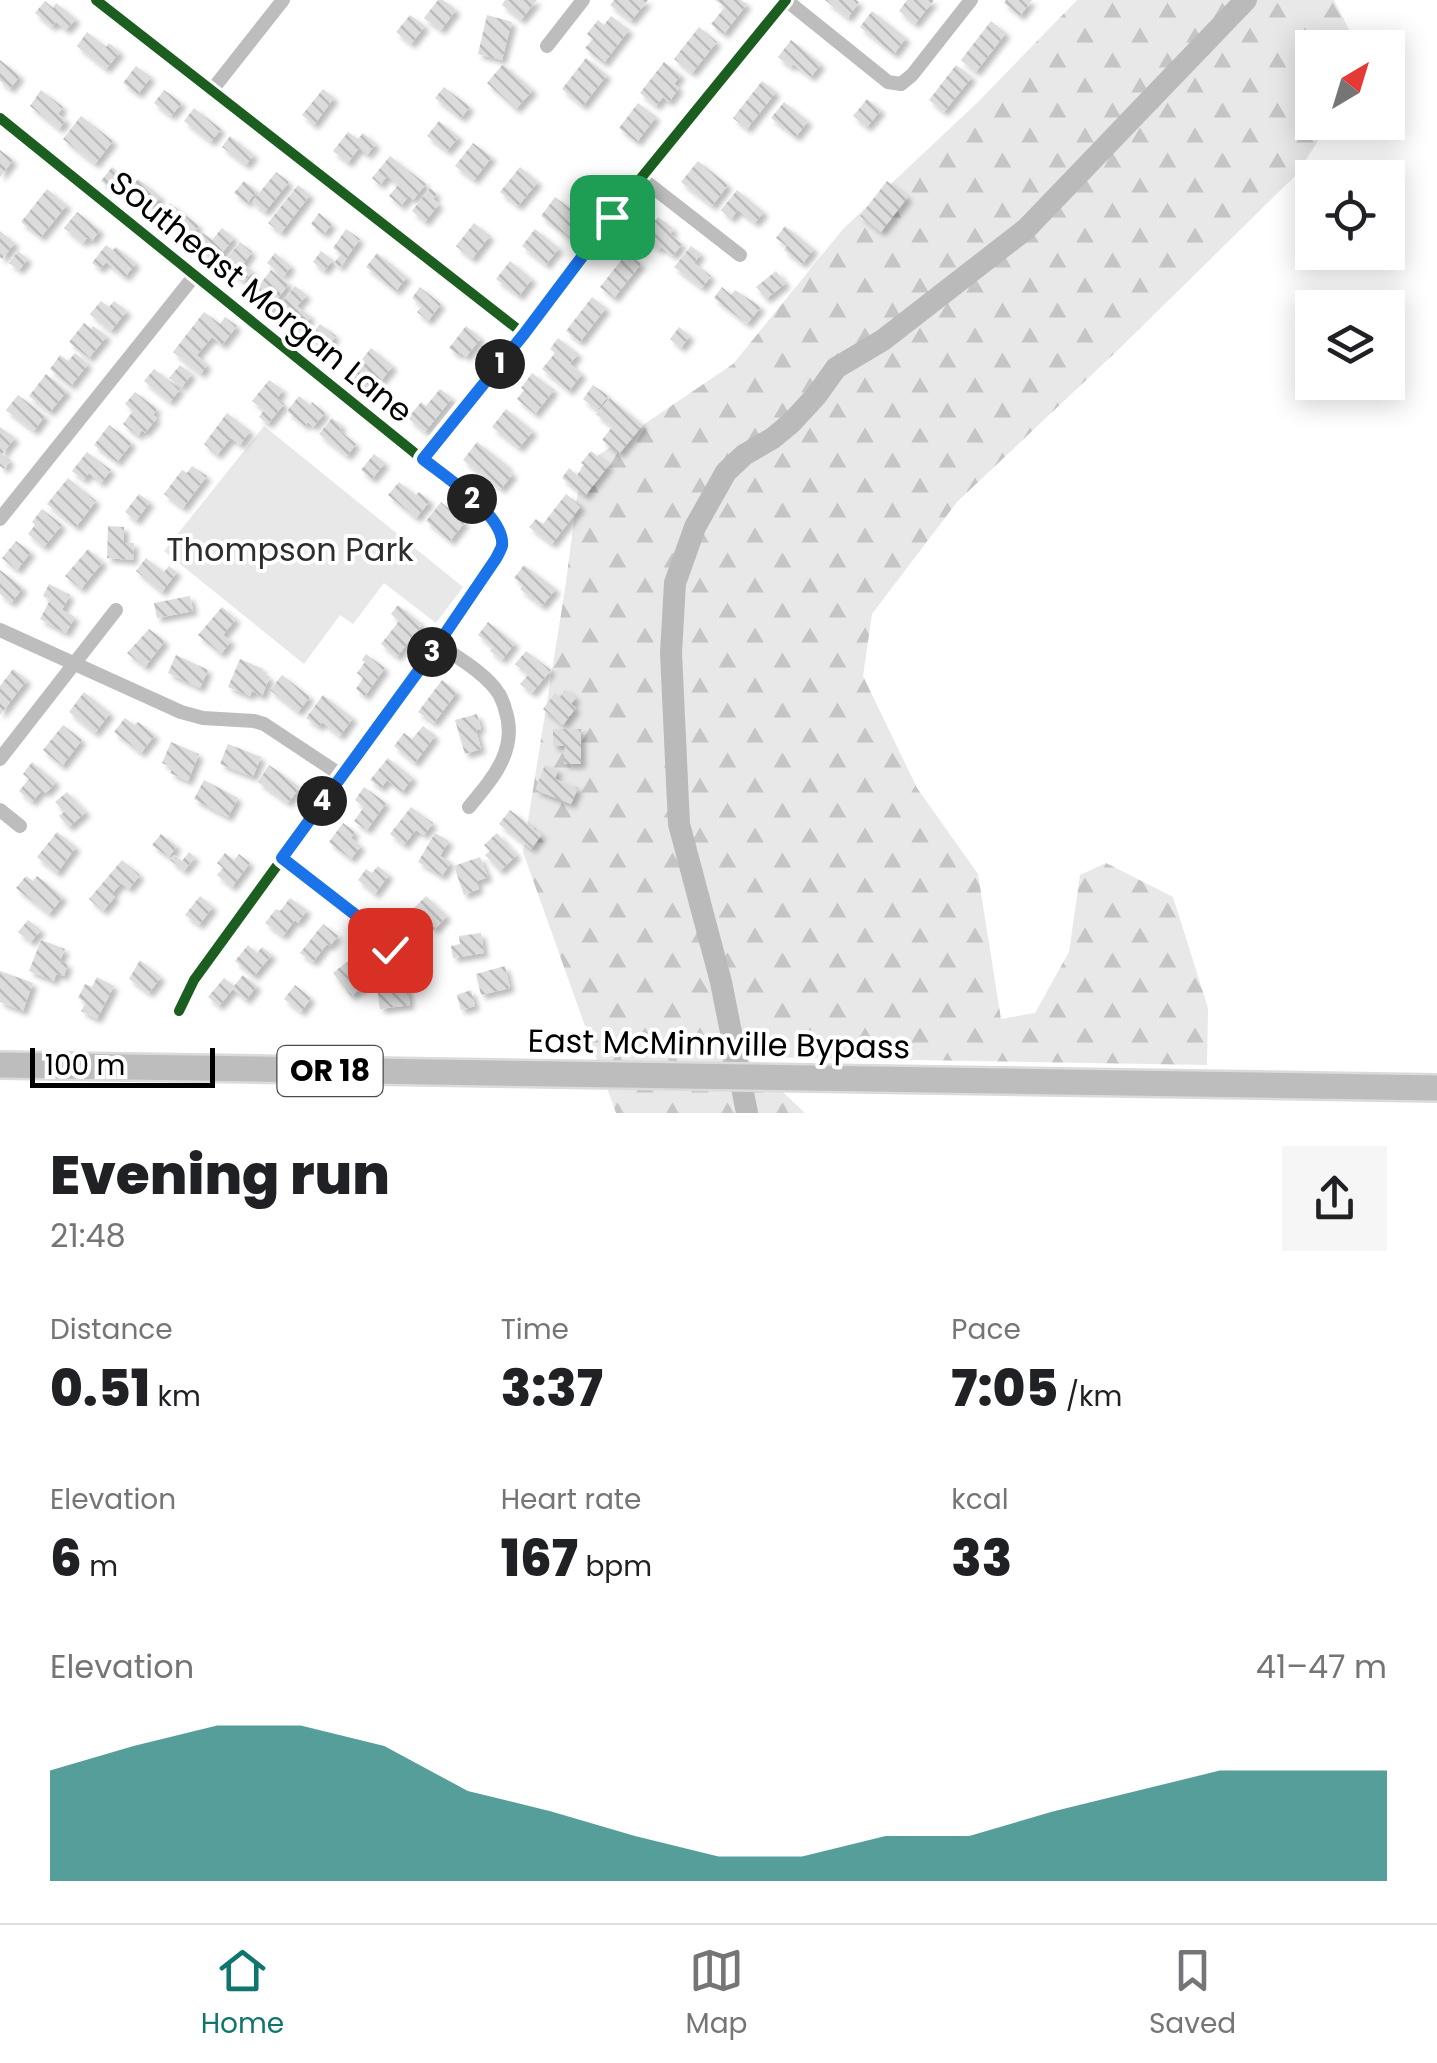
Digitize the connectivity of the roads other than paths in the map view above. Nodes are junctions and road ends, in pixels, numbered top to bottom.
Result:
1 (96, 0) edge
2 (282, 0) edge
3 (583, 0) edge
4 (786, 0) edge
5 (971, 0) edge
6 (547, 46) dead end
7 (212, 90) junction
8 (0, 118) edge
9 (641, 178) junction
10 (740, 255) dead end
11 (194, 275) junction
12 (524, 334) junction
13 (423, 459) junction
14 (0, 519) edge
15 (116, 610) dead end
16 (0, 630) edge
17 (438, 644) junction
18 (76, 663) junction
19 (0, 758) edge
20 (341, 775) junction
21 (469, 807) dead end
22 (0, 810) edge
23 (20, 826) dead end
24 (282, 858) junction
25 (390, 950) dead end
26 (178, 1011) dead end
27 (0, 1065) edge
28 (1437, 1091) edge

1 - 7 street
2 - 7 street
3 - 6 street
4 - 5 street
4 - 9 street
7 - 12 street
8 - 11 street, Southeast Morgan Lane
9 - 10 street
9 - 12 street
11 - 13 street, Southeast Morgan Lane
11 - 14 street
12 - 13 street
13 - 17 street, Southeast Morgan Lane
15 - 18 street
16 - 18 street
17 - 20 street, Southeast Morgan Lane
17 - 21 street
18 - 19 street
18 - 20 street
20 - 24 street, Southeast Morgan Lane
22 - 23 street
24 - 25 street
24 - 26 street, Southeast Morgan Lane
27 - 28 highway, East McMinnville Bypass / OR 18

